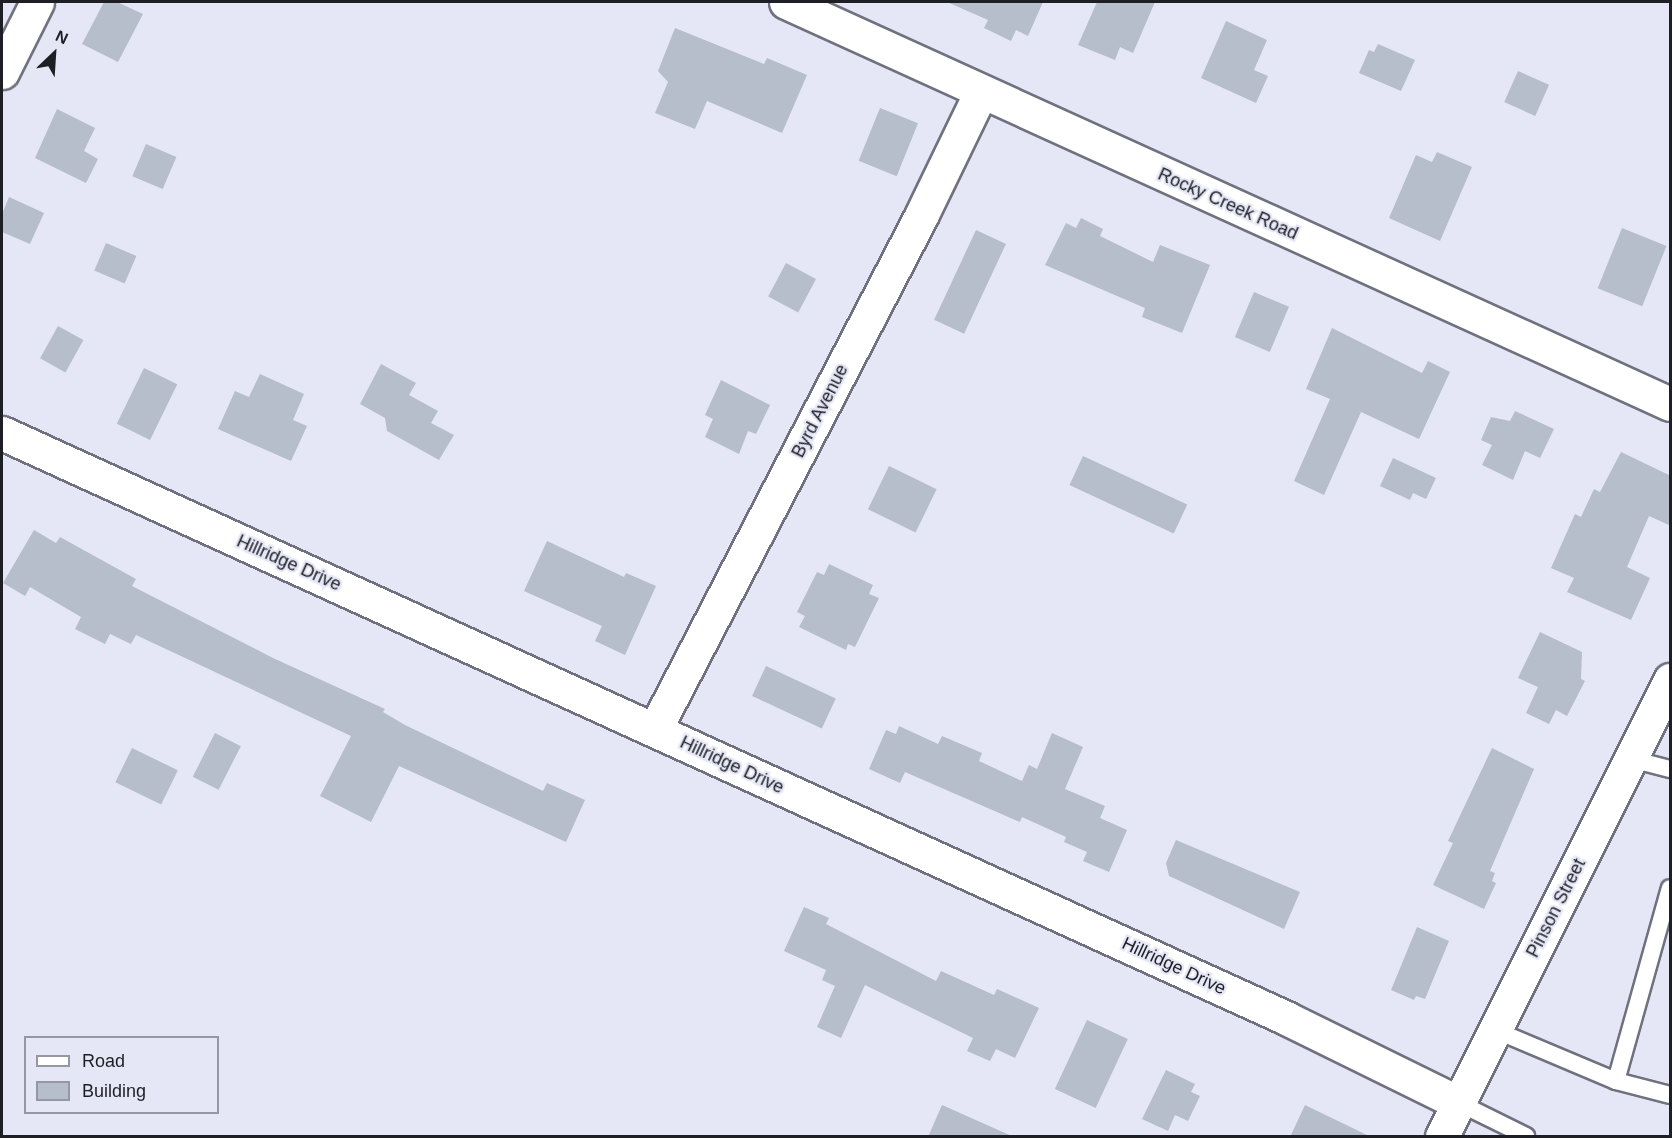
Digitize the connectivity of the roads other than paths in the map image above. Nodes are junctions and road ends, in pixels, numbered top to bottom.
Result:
1 (37, 2) edge
2 (786, 2) edge
3 (2, 72) edge
4 (981, 92) junction
5 (1671, 404) edge
6 (2, 433) edge
7 (1671, 680) edge
8 (655, 729) junction
9 (1631, 759) junction
10 (1671, 769) edge
11 (1671, 888) edge
12 (1495, 1030) junction
13 (1616, 1081) junction
14 (1671, 1095) edge
15 (1459, 1103) junction
16 (1442, 1137) edge
17 (1526, 1137) edge

1 - 3 street
2 - 4 street, Rocky Creek Road
4 - 5 street, Rocky Creek Road
4 - 8 street, Byrd Avenue
6 - 8 street, Hillridge Drive
7 - 9 street, Pinson Street
8 - 15 street, Hillridge Drive
9 - 10 lane
9 - 12 street, Pinson Street
11 - 13 lane
12 - 13 lane
12 - 15 street, Pinson Street
13 - 14 lane
15 - 16 street, Pinson Street
15 - 17 lane

